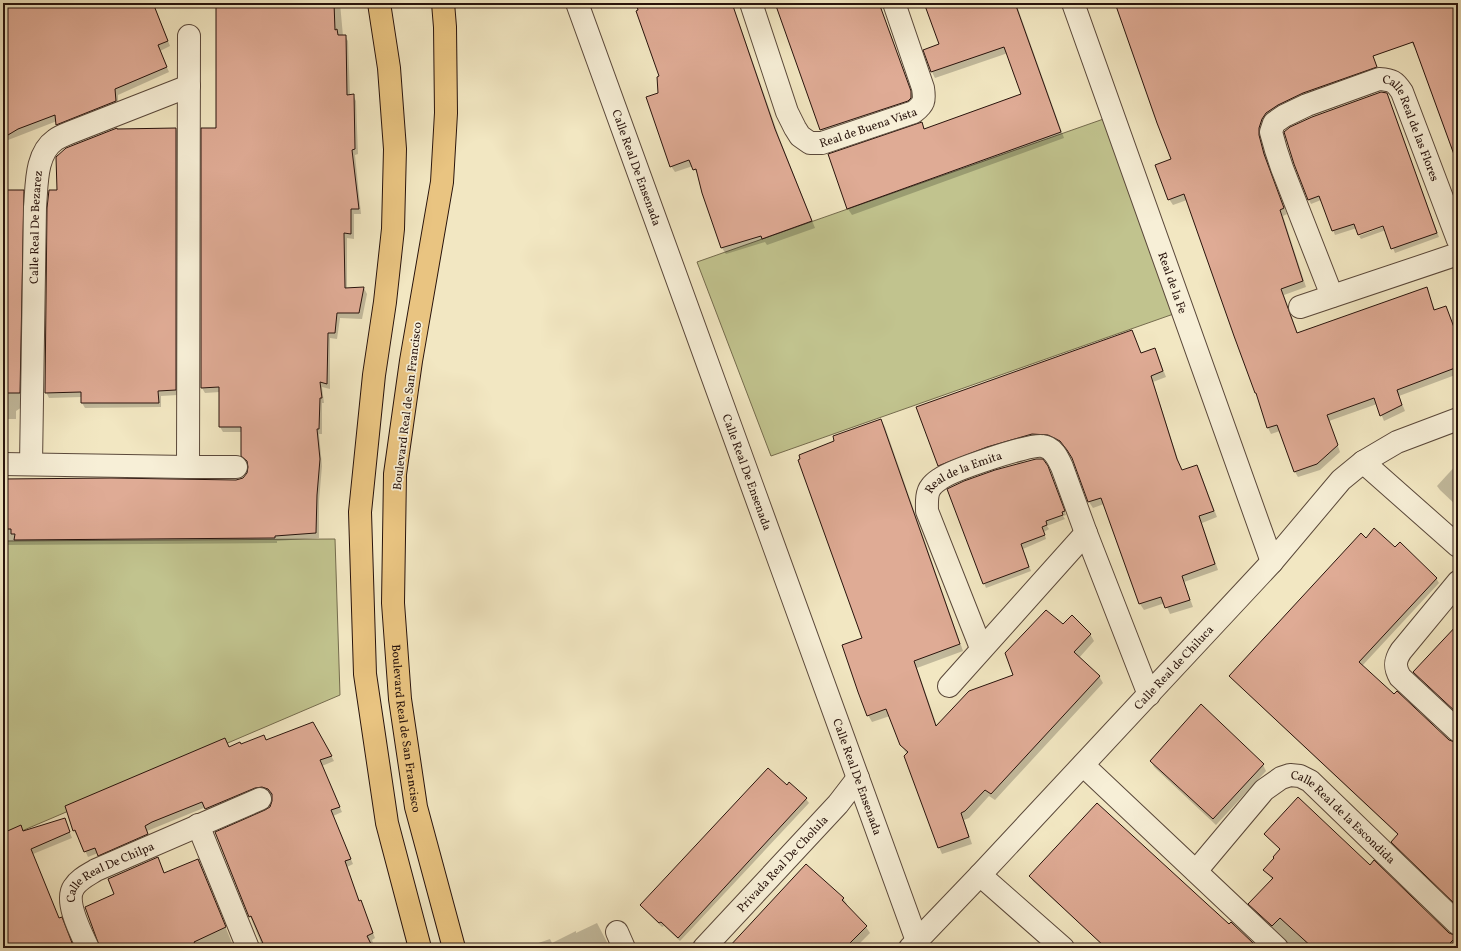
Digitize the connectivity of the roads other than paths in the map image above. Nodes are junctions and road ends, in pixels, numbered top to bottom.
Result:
1 (379, 3) edge
2 (443, 3) edge
3 (577, 3) edge
4 (751, 3) edge
5 (894, 3) edge
6 (1073, 3) edge
7 (189, 36) dead end
8 (189, 86) junction
9 (1458, 240) edge
10 (1458, 254) edge
11 (1332, 296) junction
12 (1300, 307) dead end
13 (1458, 419) edge
14 (1363, 462) junction
15 (3, 464) edge
16 (31, 464) junction
17 (236, 466) dead end
18 (188, 467) junction
19 (1086, 533) junction
20 (1458, 546) edge
21 (1272, 562) junction
22 (1458, 582) edge
23 (981, 648) junction
24 (949, 686) dead end
25 (1149, 695) junction
26 (1458, 731) edge
27 (1083, 765) junction
28 (858, 778) junction
29 (260, 799) dead end
30 (198, 825) junction
31 (1196, 871) junction
32 (980, 876) junction
33 (1458, 924) edge
34 (914, 945) edge
35 (88, 948) edge
36 (248, 948) edge
37 (420, 948) edge
38 (454, 948) edge
39 (704, 948) edge
40 (1063, 948) edge
41 (1277, 948) edge

1 - 37 main road
2 - 38 main road, Boulevard Real de San Francisco
3 - 28 street, Calle Real De Ensenada
4 - 5 street, Real de Buena Vista
6 - 21 street, Real de la Fe
7 - 8 street
8 - 16 street, Calle Real De Bezarez
8 - 18 street
9 - 11 street, Calle Real de las Flores
10 - 11 street
11 - 12 street
13 - 14 street, Calle Real de Chiluca
14 - 20 street
14 - 21 street, Calle Real de Chiluca
15 - 16 street
16 - 18 street
17 - 18 street
19 - 23 street
19 - 23 street, Real de la Emita
19 - 25 street, Real de la Emita
21 - 25 street, Calle Real de Chiluca
22 - 26 street
23 - 24 street
25 - 27 street, Calle Real de Chiluca
27 - 31 street
27 - 32 street, Calle Real de Chiluca
28 - 34 street, Calle Real De Ensenada
28 - 39 street, Privada Real De Cholula
29 - 30 street, Calle Real De Chilpa
30 - 35 street, Calle Real De Chilpa
30 - 36 street
31 - 33 street, Calle Real de la Escondida
31 - 41 street
32 - 34 street, Calle Real de Chiluca
32 - 40 street

